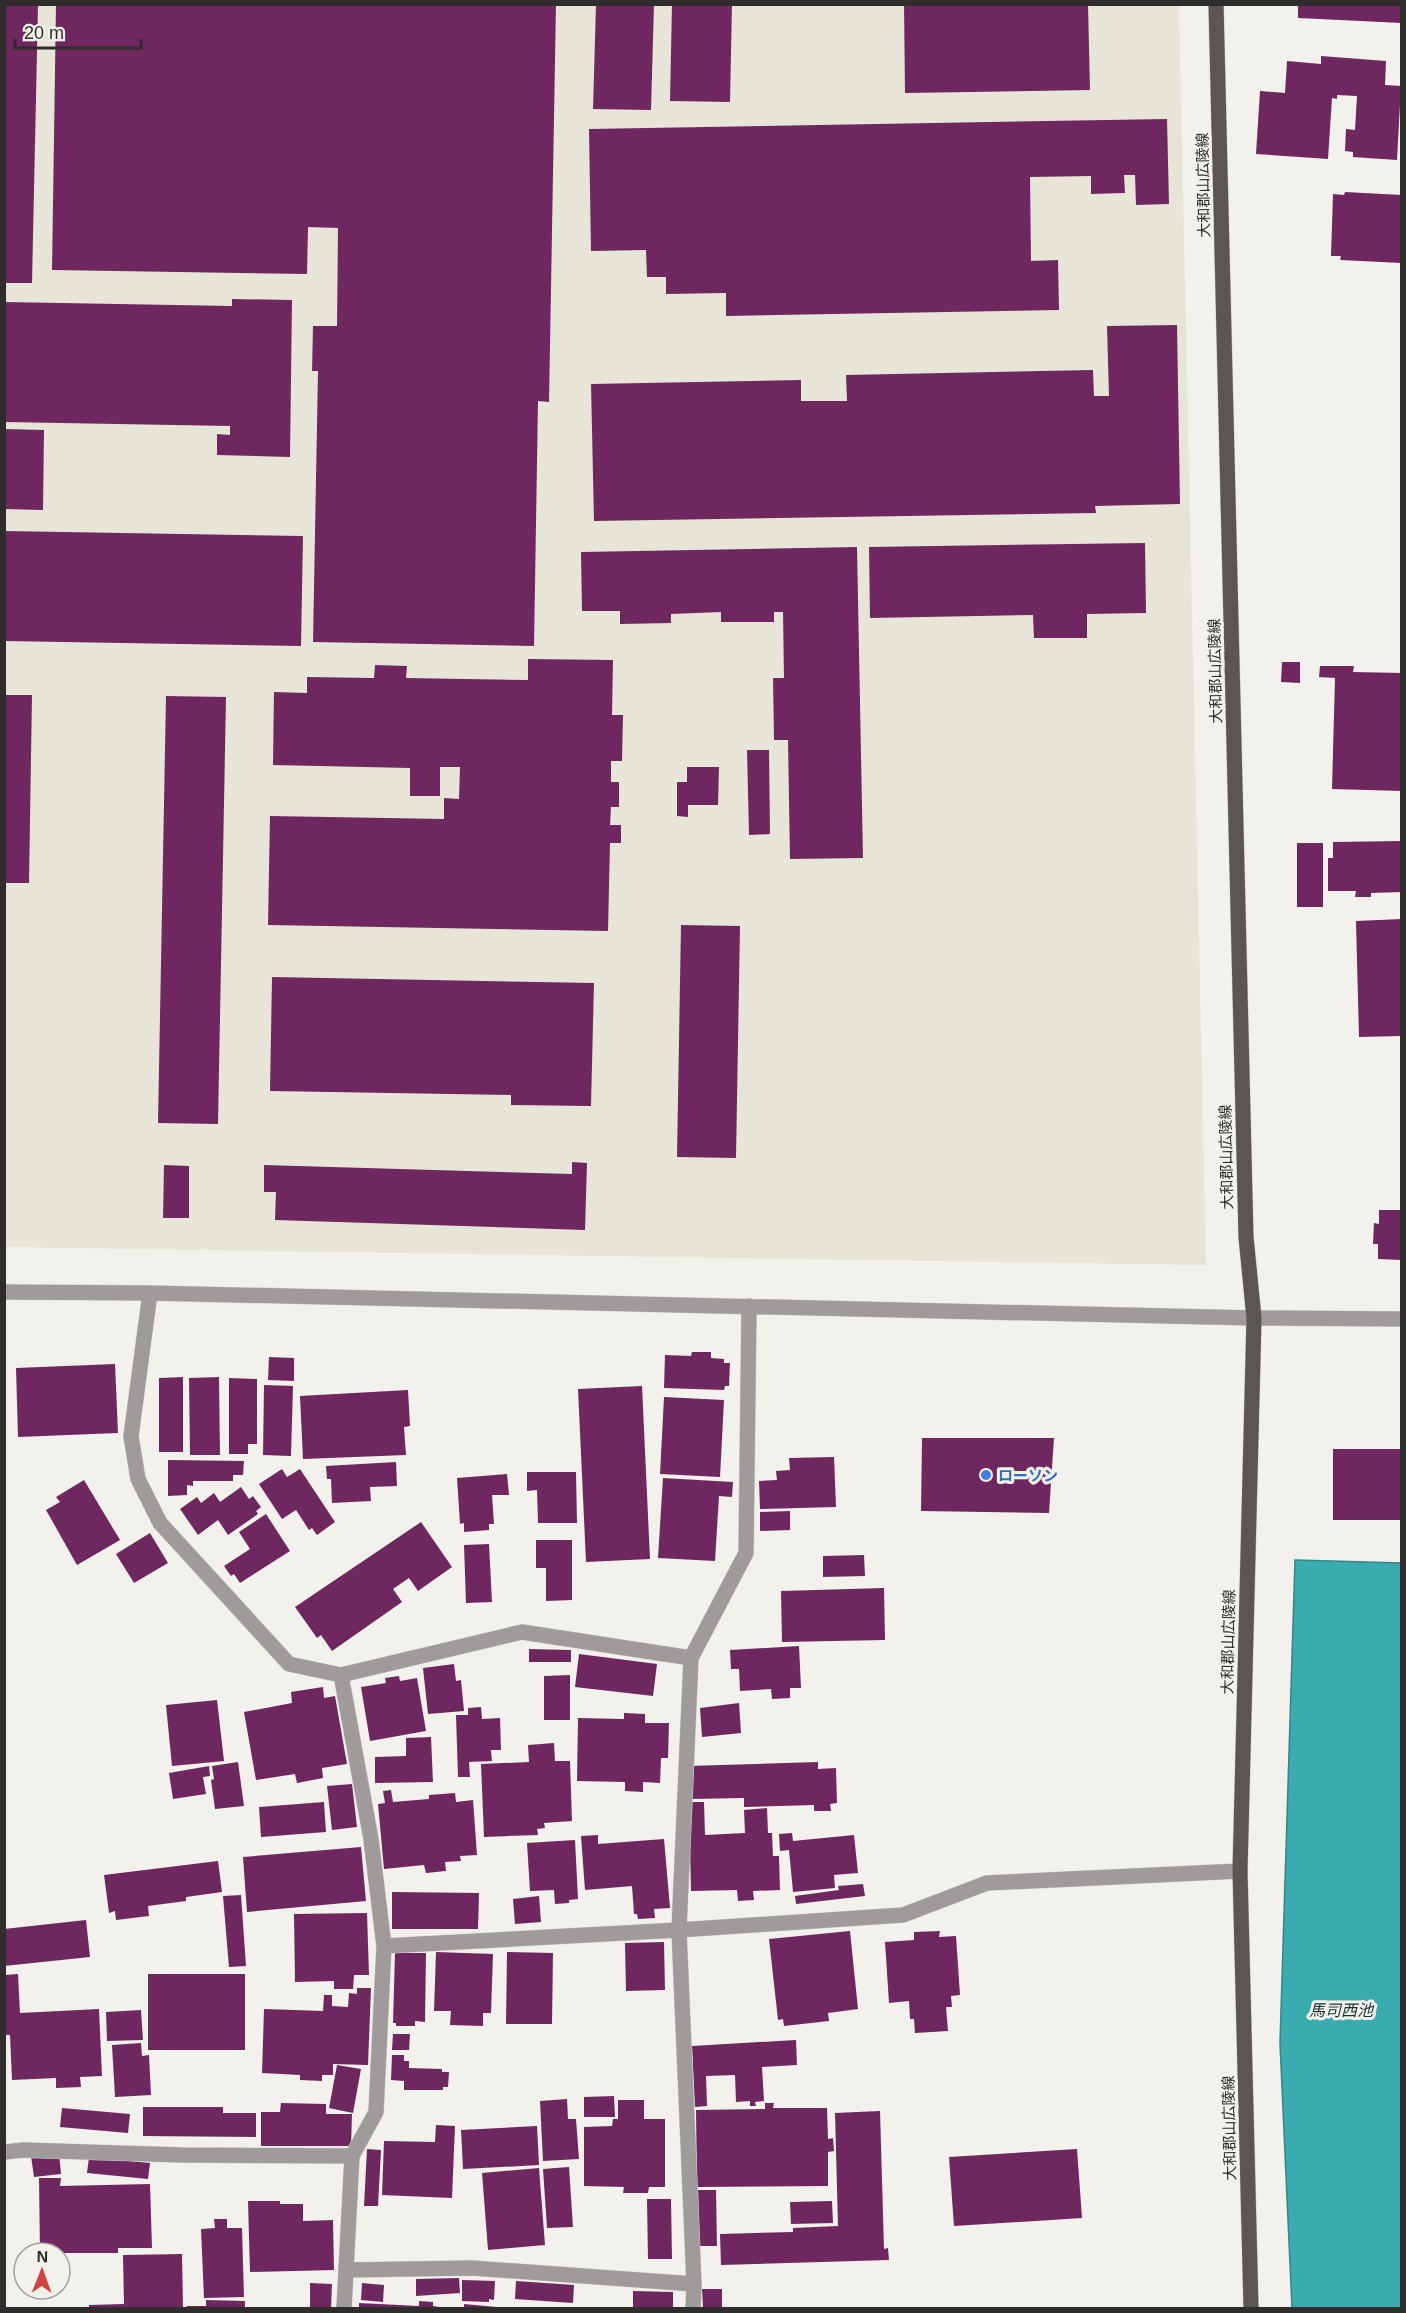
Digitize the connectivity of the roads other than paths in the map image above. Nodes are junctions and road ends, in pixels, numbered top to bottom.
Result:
1 (1216, 4) edge
2 (4, 1292) edge
3 (150, 1293) junction
4 (749, 1306) junction
5 (1254, 1318) junction
6 (1401, 1319) edge
7 (691, 1658) junction
8 (341, 1675) junction
9 (1240, 1871) junction
10 (679, 1930) junction
11 (384, 1946) junction
12 (4, 2152) edge
13 (352, 2156) junction
14 (347, 2270) junction
15 (694, 2284) junction
16 (344, 2308) edge
17 (693, 2308) edge
18 (1251, 2308) edge

1 - 5 main road, 大和郡山広陵線
2 - 3 street
3 - 4 street
3 - 8 street
4 - 5 street
4 - 7 street
5 - 6 street
5 - 9 main road, 大和郡山広陵線
7 - 8 street
7 - 10 street
8 - 11 street
9 - 10 street
9 - 18 main road, 大和郡山広陵線
10 - 11 street
10 - 15 street
11 - 13 street
12 - 13 street
13 - 14 street
14 - 15 street
14 - 16 street
15 - 17 street

